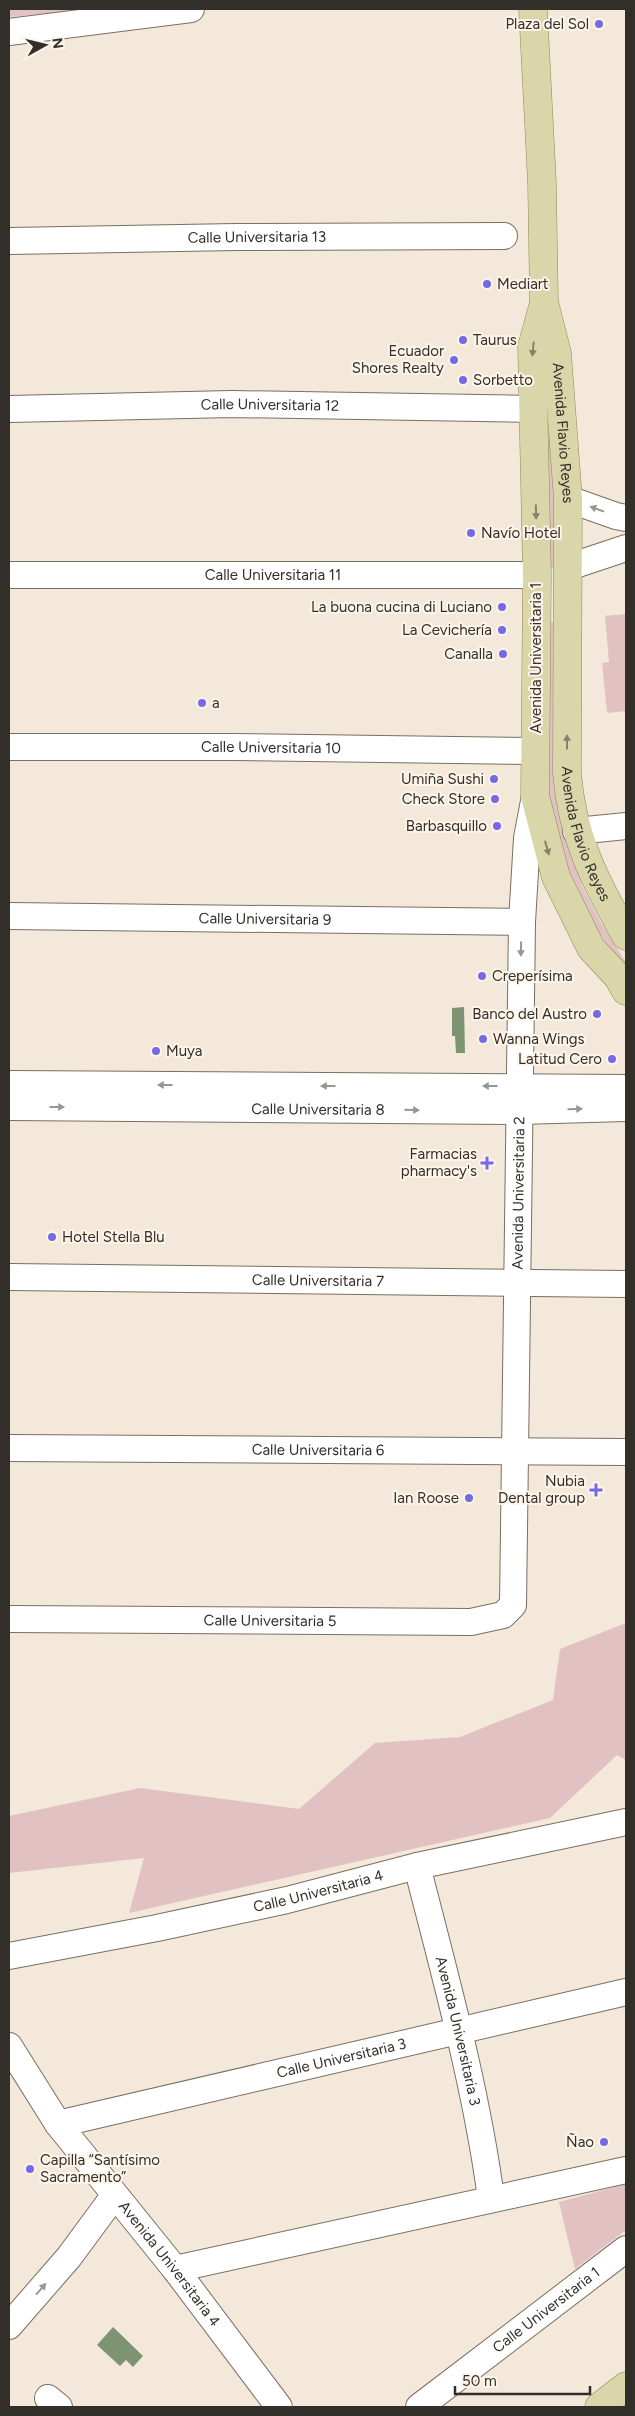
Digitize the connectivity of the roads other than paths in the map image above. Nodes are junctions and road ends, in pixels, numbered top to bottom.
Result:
1 (191, 9) edge
2 (533, 9) edge
3 (9, 32) edge
4 (504, 236) dead end
5 (9, 241) edge
6 (544, 302) junction
7 (9, 409) edge
8 (533, 409) junction
9 (568, 498) junction
10 (626, 518) edge
11 (626, 548) edge
12 (569, 568) junction
13 (9, 575) edge
14 (537, 575) junction
15 (9, 747) edge
16 (535, 752) junction
17 (535, 796) junction
18 (626, 826) edge
19 (576, 831) junction
20 (9, 916) edge
21 (522, 922) junction
22 (626, 936) edge
23 (626, 992) edge
24 (9, 1084) edge
25 (626, 1088) edge
26 (227, 1096) junction
27 (520, 1098) junction
28 (9, 1107) edge
29 (626, 1108) edge
30 (9, 1276) edge
31 (518, 1282) junction
32 (626, 1284) edge
33 (9, 1448) edge
34 (516, 1450) junction
35 (626, 1452) edge
36 (515, 1592) joint
37 (9, 1619) edge
38 (626, 1822) edge
39 (417, 1866) junction
40 (9, 1956) edge
41 (626, 1992) edge
42 (459, 2030) junction
43 (9, 2046) edge
44 (58, 2124) junction
45 (626, 2170) edge
46 (114, 2196) junction
47 (491, 2198) junction
48 (626, 2249) edge
49 (175, 2269) junction
50 (9, 2326) edge
51 (626, 2386) edge
52 (279, 2407) edge
53 (419, 2407) edge
54 (599, 2407) edge

1 - 3 street
2 - 6 main road, Avenida Flavio Reyes
4 - 5 street, Calle Universitaria 13
6 -> 8 main road, Avenida Universitaria 1
6 - 9 main road, Avenida Flavio Reyes
7 - 8 street, Calle Universitaria 12
8 -> 14 main road, Avenida Universitaria 1
10 -> 9 street
9 - 12 main road, Avenida Flavio Reyes
11 - 12 street
19 -> 12 main road, Avenida Flavio Reyes
13 - 14 street, Calle Universitaria 11
14 - 16 main road, Avenida Universitaria 1
15 - 16 street, Calle Universitaria 10
16 - 17 main road, Avenida Universitaria 1
17 - 21 street, Avenida Universitaria 2
17 -> 23 main road, Avenida Universitaria 1
18 - 19 street
19 - 22 main road, Avenida Flavio Reyes
20 - 21 street, Calle Universitaria 9
21 -> 27 street, Avenida Universitaria 2
26 -> 24 street, Calle Universitaria 8
25 - 27 street, Calle Universitaria 8
26 - 27 street, Calle Universitaria 8
28 -> 26 street, Calle Universitaria 8
27 -> 29 street, Calle Universitaria 8
27 - 31 street, Avenida Universitaria 2
30 - 31 street, Calle Universitaria 7
31 - 32 street, Calle Universitaria 7
31 - 34 street, Avenida Universitaria 2
33 - 34 street, Calle Universitaria 6
34 - 35 street, Calle Universitaria 6
34 - 36 street, Avenida Universitaria 2
36 - 37 street, Calle Universitaria 5
38 - 39 street, Calle Universitaria 4
39 - 40 street, Calle Universitaria 4
39 - 42 street, Avenida Universitaria 3
41 - 42 street, Calle Universitaria 3
42 - 44 street, Calle Universitaria 3
42 - 47 street, Avenida Universitaria 3
43 - 44 street, Avenida Universitaria 4
44 - 46 street, Avenida Universitaria 4
45 - 47 street
46 - 49 street, Avenida Universitaria 4
50 -> 46 street
47 - 49 street
48 - 53 street, Calle Universitaria 1
49 - 52 street, Avenida Universitaria 4
51 - 54 main road

